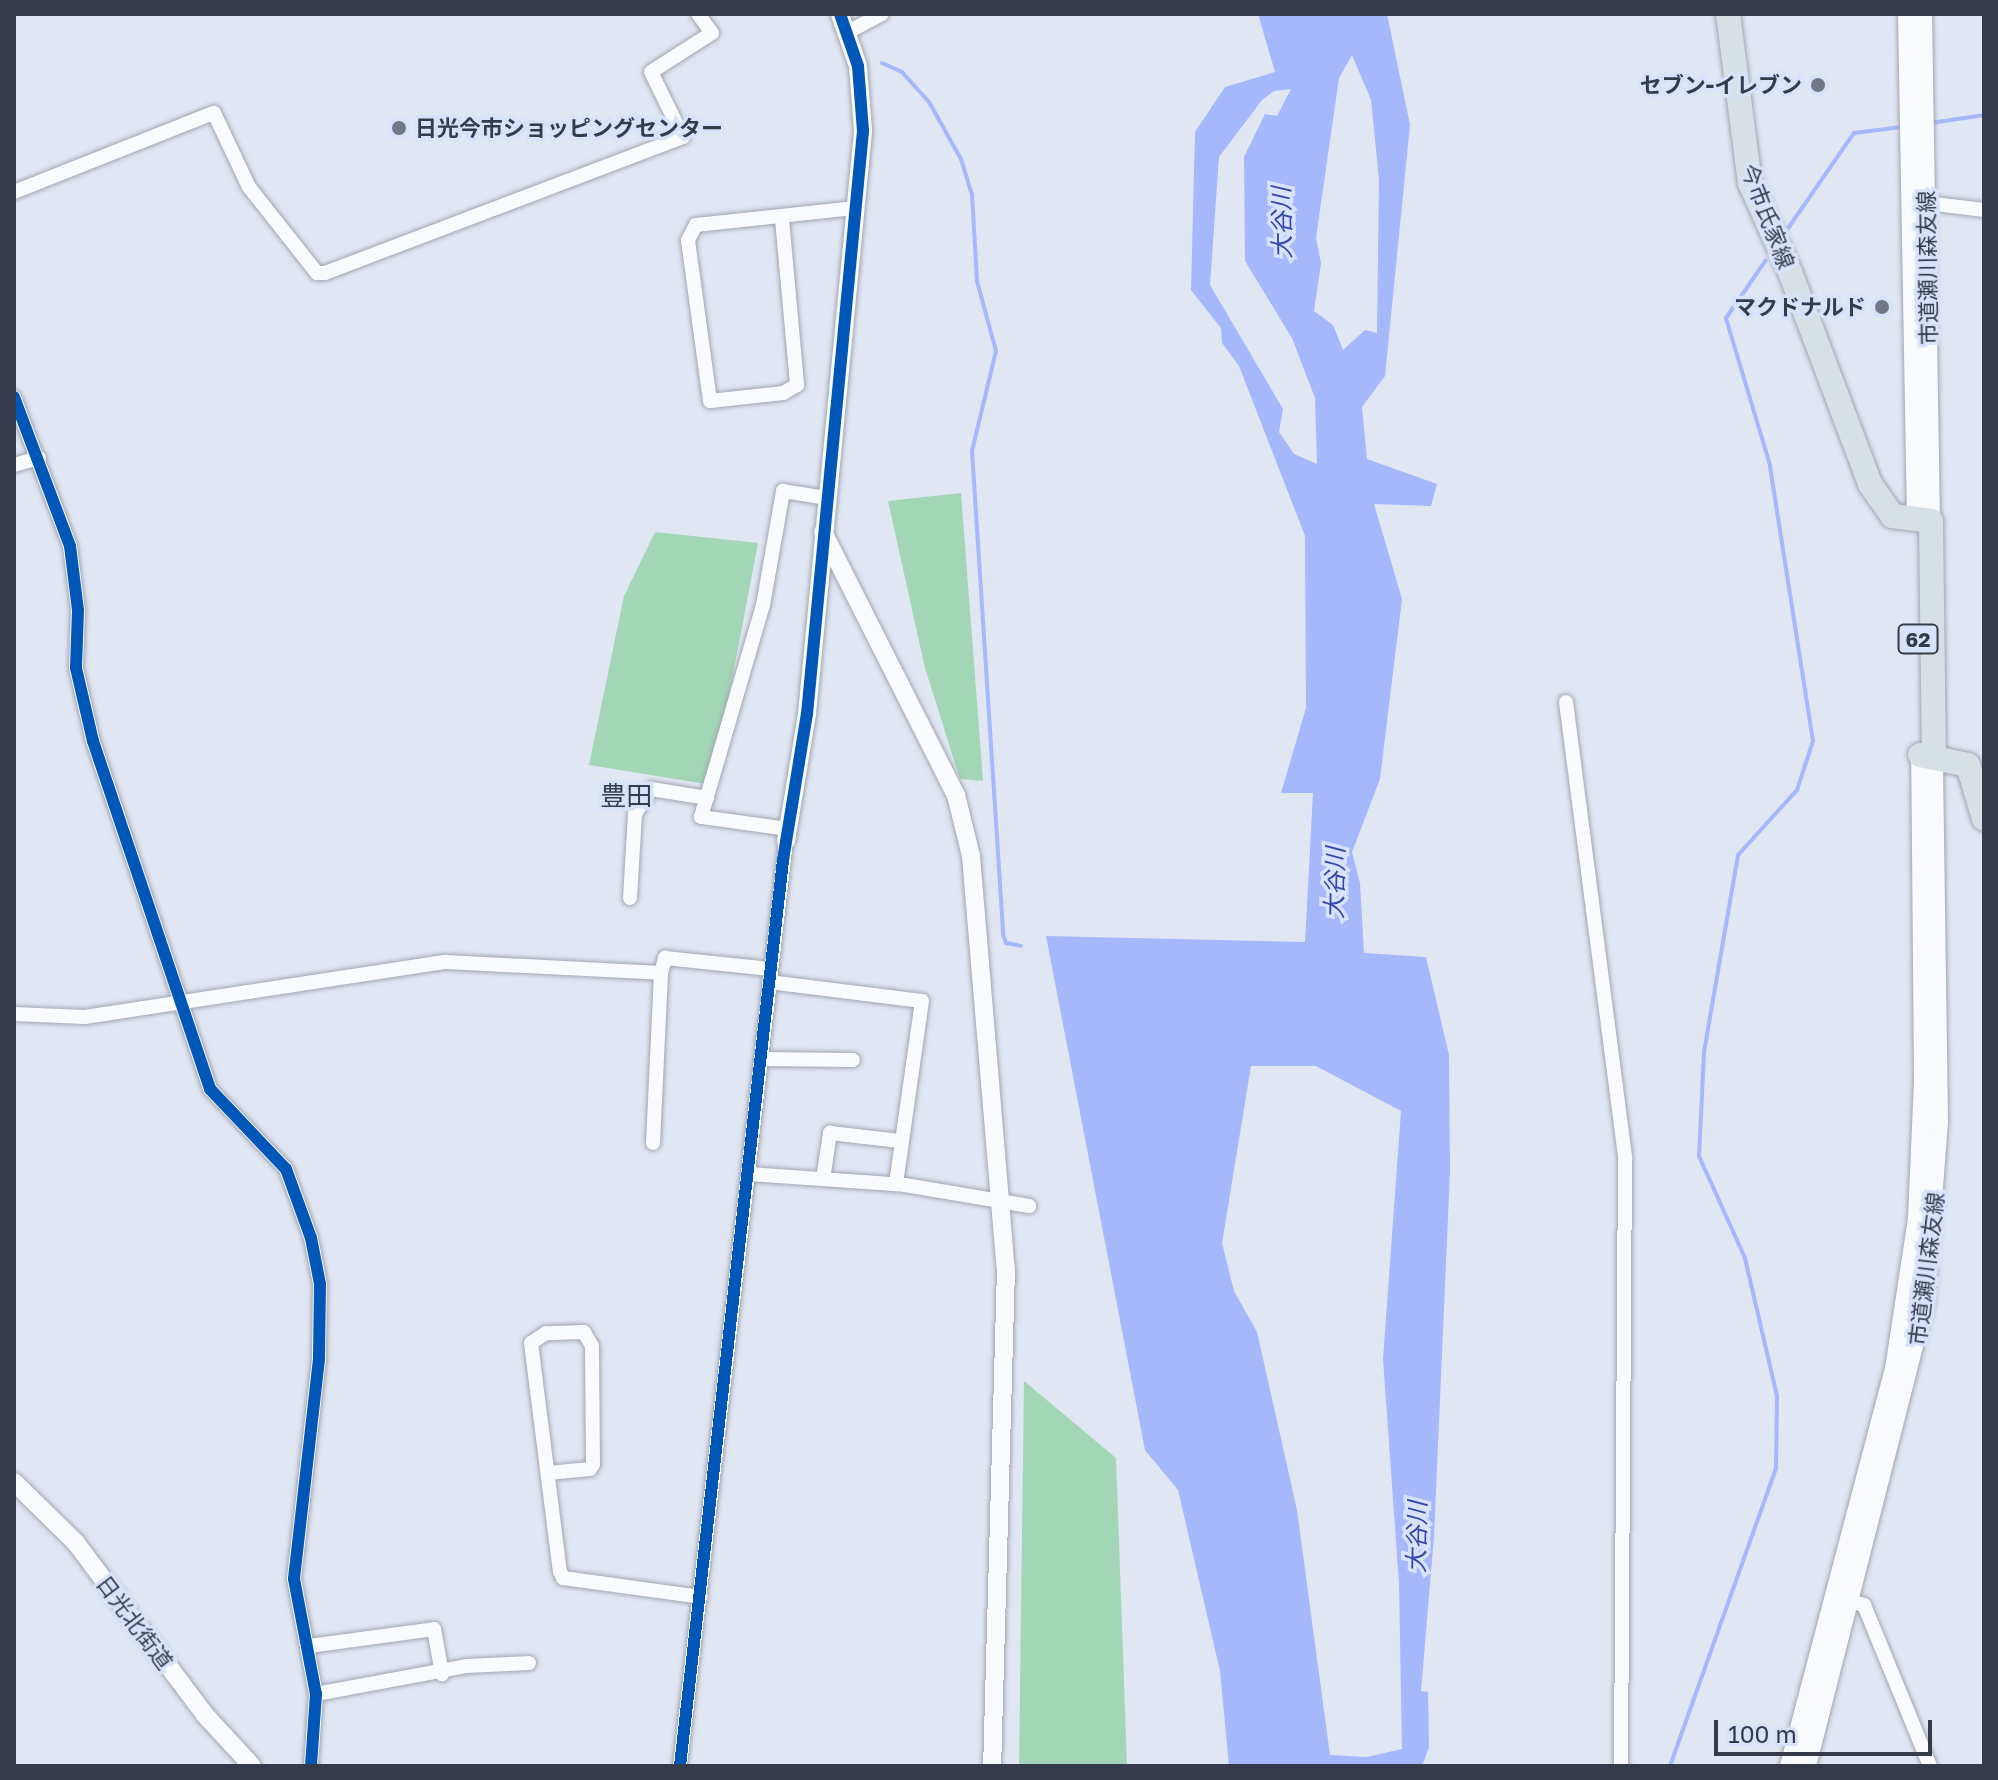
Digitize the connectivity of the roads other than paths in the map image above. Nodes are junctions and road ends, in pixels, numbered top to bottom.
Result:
1 (698, 14) edge
2 (840, 14) edge
3 (882, 14) edge
4 (1728, 14) edge
5 (1907, 14) edge
6 (1923, 14) edge
7 (848, 32) junction
8 (14, 192) edge
9 (1926, 203) junction
10 (856, 208) junction
11 (1984, 210) edge
12 (782, 219) junction
13 (14, 397) edge
14 (39, 458) junction
15 (14, 465) edge
16 (826, 498) junction
17 (1924, 521) junction
18 (823, 532) junction
19 (1566, 702) dead end
20 (1927, 758) junction
21 (707, 798) junction
22 (1984, 819) edge
23 (787, 835) junction
24 (630, 898) dead end
25 (661, 973) junction
26 (770, 976) junction
27 (181, 1000) junction
28 (14, 1014) edge
29 (761, 1059) junction
30 (853, 1060) dead end
31 (900, 1141) junction
32 (653, 1143) dead end
33 (749, 1174) junction
34 (823, 1179) junction
35 (896, 1184) junction
36 (1000, 1201) junction
37 (1029, 1206) dead end
38 (548, 1473) junction
39 (14, 1482) edge
40 (701, 1597) junction
41 (1842, 1599) junction
42 (309, 1646) junction
43 (529, 1663) dead end
44 (442, 1674) junction
45 (316, 1694) junction
46 (252, 1766) edge
47 (311, 1766) edge
48 (680, 1766) edge
49 (992, 1766) edge
50 (1621, 1766) edge
51 (1789, 1766) edge
52 (1807, 1766) edge
53 (1930, 1766) edge

1 - 8 street
2 - 7 street
3 - 7 street
4 - 17 main road, 今市氏家線
5 - 17 street, 市道瀬川森友線
6 - 9 street, 市道瀬川森友線
7 - 10 street
9 - 11 street
9 - 17 street, 市道瀬川森友線
10 - 12 street
10 - 16 street
12 - 12 street
13 - 14 street
14 - 15 street
14 - 27 street
16 - 18 street
16 - 21 street
17 - 20 main road, 62
18 - 23 street
18 - 36 street
19 - 50 street
20 - 22 main road
20 - 41 street, 市道瀬川森友線
21 - 23 street
21 - 24 street
23 - 26 street
25 - 26 street
25 - 27 street
25 - 32 street
26 - 29 street
26 - 31 street
27 - 28 street
27 - 42 street
29 - 30 street
29 - 33 street
31 - 34 street
31 - 35 street
33 - 34 street
33 - 40 street
34 - 35 street
35 - 36 street
36 - 37 street
36 - 49 street
38 - 38 street
38 - 40 street
39 - 46 street, 日光北街道
40 - 48 street
41 - 51 street, 市道瀬川森友線
41 - 52 street, 市道瀬川森友線
41 - 53 street
42 - 44 street
42 - 45 street
43 - 44 street
44 - 45 street
45 - 47 street

